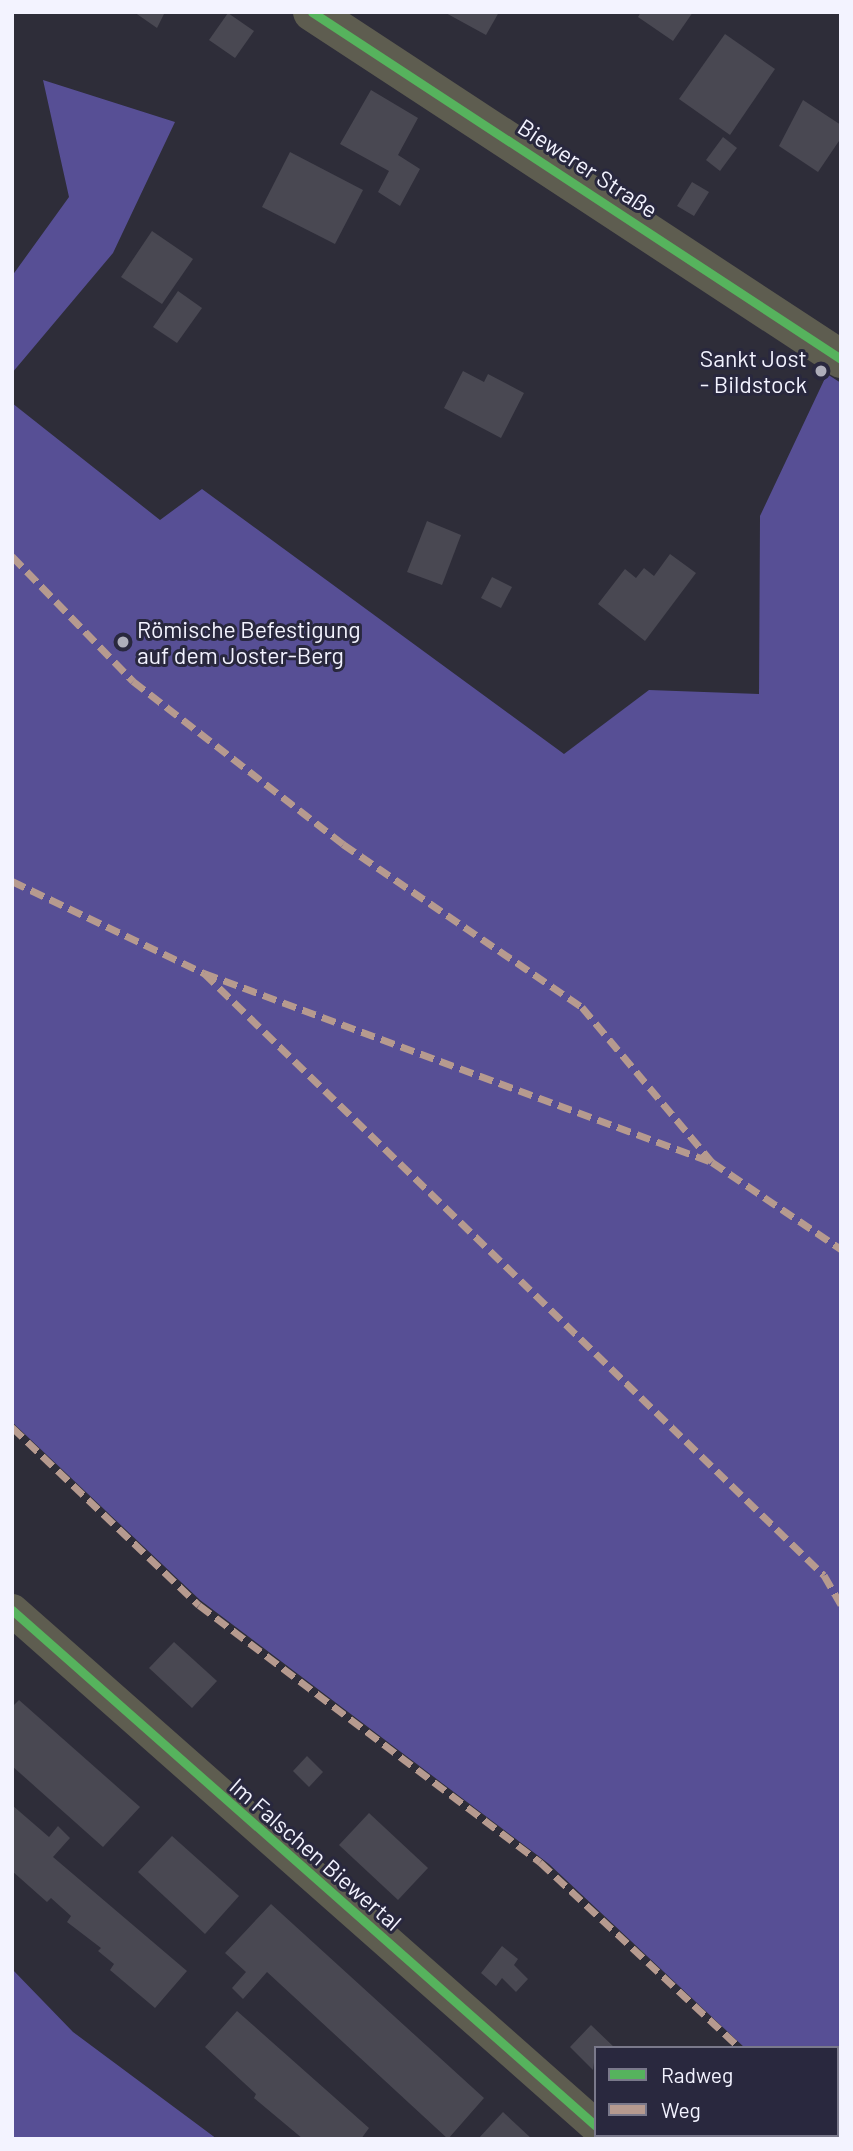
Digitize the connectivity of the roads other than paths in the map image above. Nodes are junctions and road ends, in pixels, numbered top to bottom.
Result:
1 (312, 12) edge
2 (841, 359) edge
3 (12, 1610) edge
4 (594, 2124) edge

1 - 2 street, Biewerer Straße
3 - 4 street, Im Falschen Biewertal

